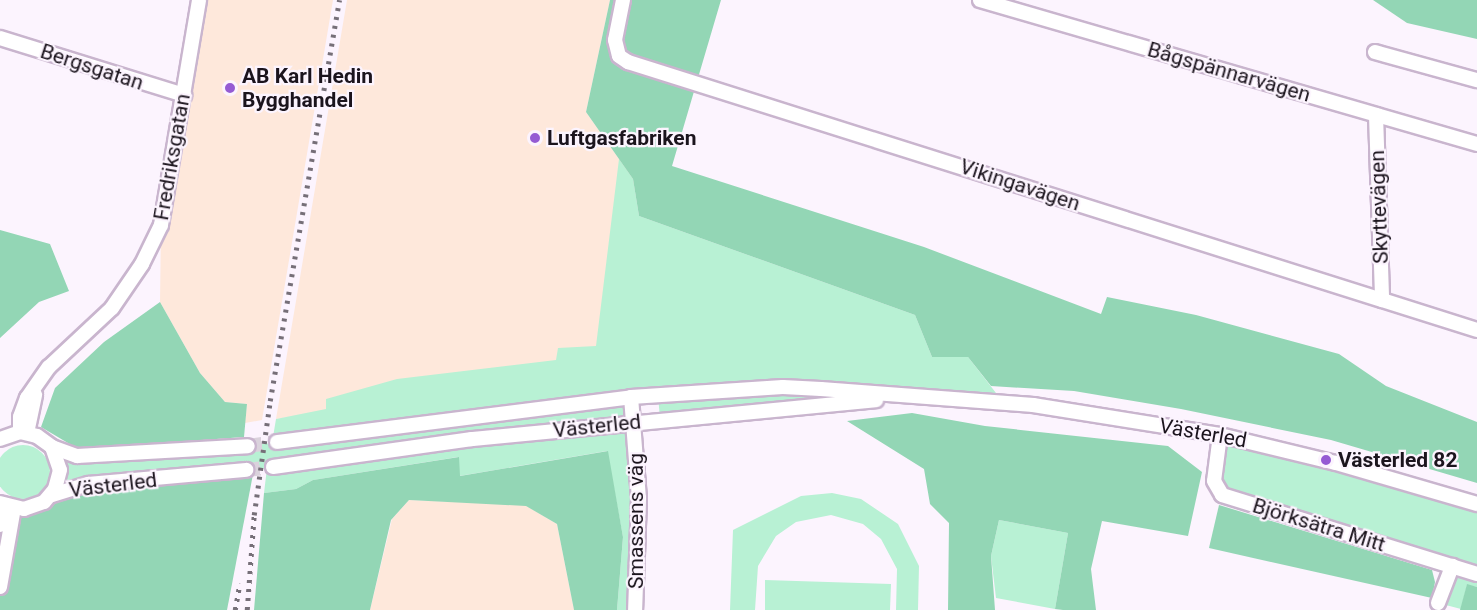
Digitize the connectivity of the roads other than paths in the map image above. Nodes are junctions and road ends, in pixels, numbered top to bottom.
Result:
1 (199, 0) edge
2 (623, 0) edge
3 (980, 0) edge
4 (0, 38) edge
5 (1376, 52) dead end
6 (1477, 80) edge
7 (184, 96) junction
8 (1376, 115) junction
9 (1477, 144) edge
10 (1382, 300) junction
11 (1477, 330) edge
12 (631, 397) junction
13 (922, 397) junction
14 (634, 422) junction
15 (24, 433) junction
16 (1220, 435) junction
17 (0, 439) edge
18 (277, 442) tunnel mouth
19 (248, 446) tunnel mouth
20 (51, 447) junction
21 (273, 467) tunnel mouth
22 (246, 471) tunnel mouth
23 (52, 495) junction
24 (1477, 504) edge
25 (5, 505) edge
26 (0, 525) edge
27 (1452, 566) junction
28 (1477, 574) edge
29 (0, 587) edge
30 (1438, 603) dead end
31 (635, 610) edge

1 - 7 street, Fredriksgatan
2 - 10 street, Vikingavägen
3 - 8 street, Bågspännarvägen
4 - 7 street, Bergsgatan
5 - 6 street
7 - 15 street, Fredriksgatan
8 - 9 street, Bågspännarvägen
8 - 10 street, Skyttevägen
10 - 11 street, Vikingavägen
12 - 13 street, Västerled
12 - 14 street, Smassens väg
12 - 18 street, Västerled
13 - 14 street, Västerled
13 - 16 street, Västerled
14 - 21 street, Västerled
14 - 31 street, Smassens väg
15 - 17 street
15 - 20 street, Västerled
16 - 24 street, Västerled
16 - 27 street, Björksätra Mitt
19 - 20 street, Västerled
20 - 23 street
22 - 23 street, Västerled
23 - 25 street, Västerled
25 - 26 street
25 - 29 street
27 - 28 street, Björksätra Mitt
27 - 30 street

